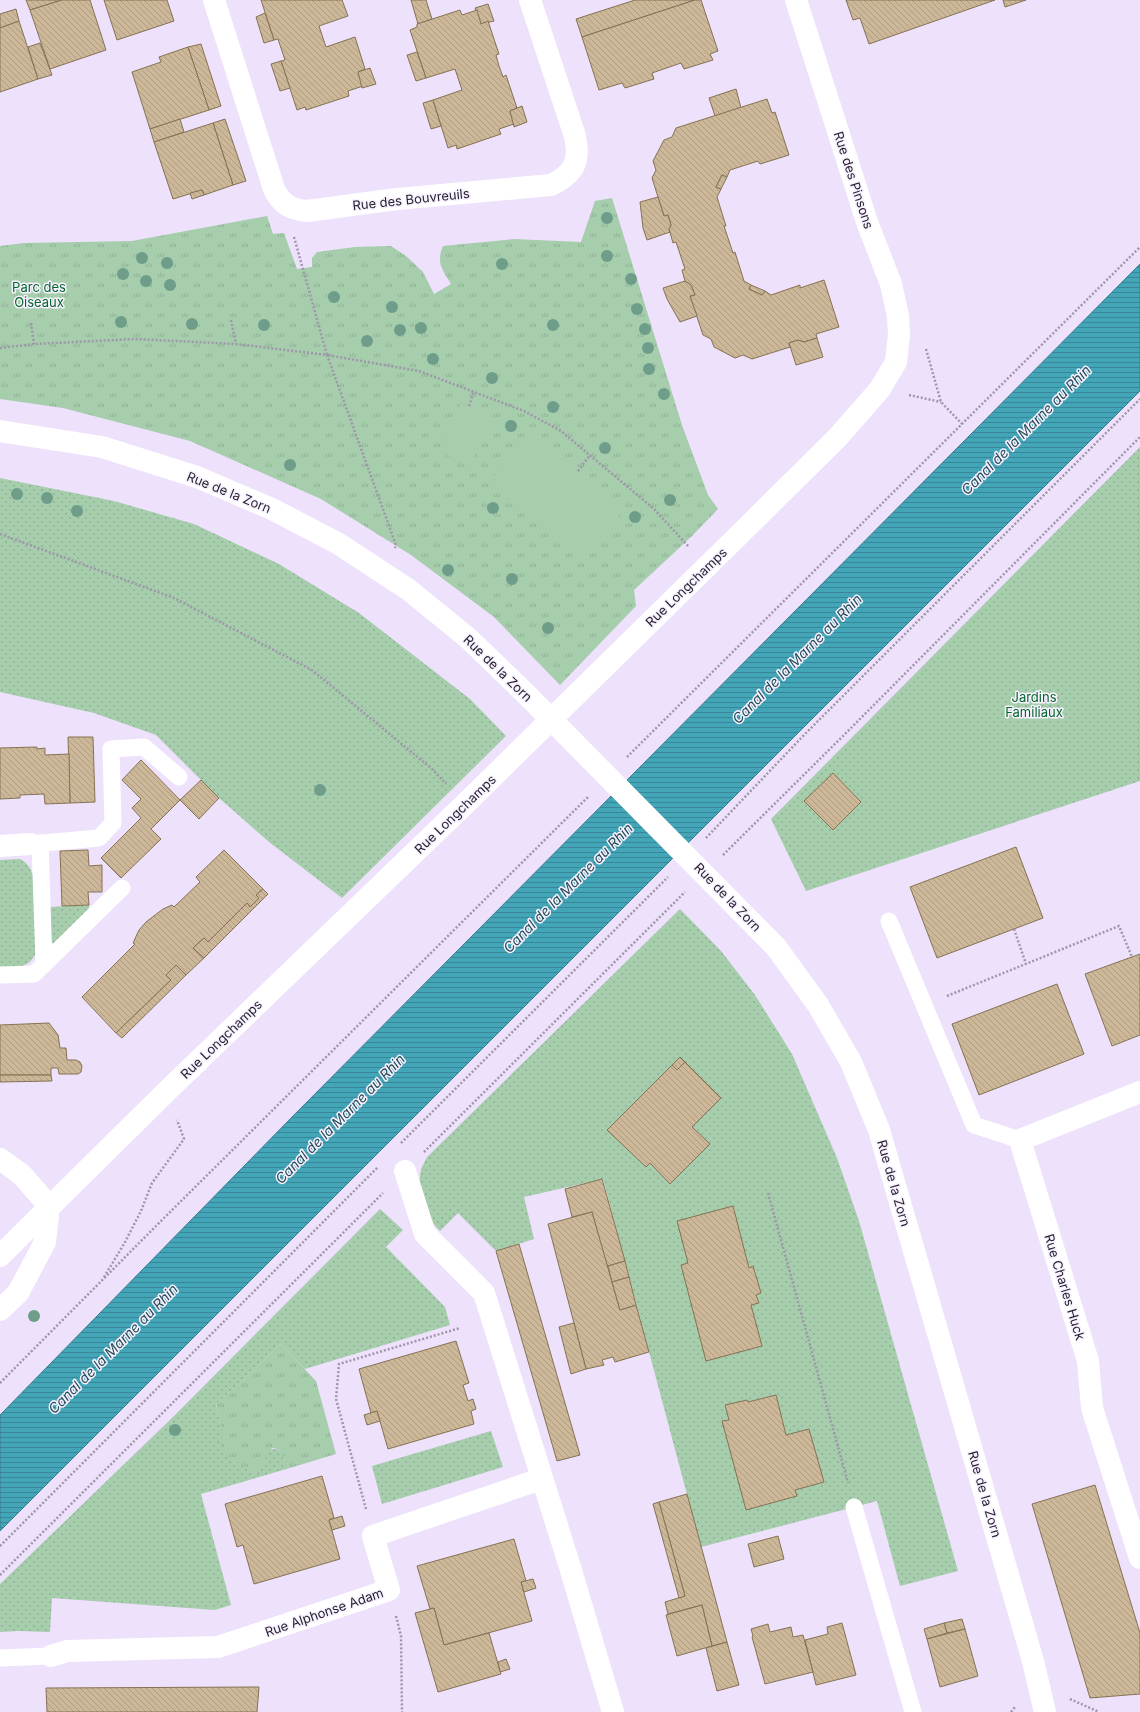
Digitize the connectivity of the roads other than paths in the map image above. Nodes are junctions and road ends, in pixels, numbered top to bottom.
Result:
1 (214, 0) edge
2 (530, 0) edge
3 (796, 0) edge
4 (896, 362) joint
5 (0, 431) edge
6 (179, 777) dead end
7 (35, 843) junction
8 (0, 846) edge
9 (122, 888) dead end
10 (889, 921) dead end
11 (44, 964) junction
12 (0, 975) edge
13 (1140, 1092) edge
14 (1020, 1140) junction
15 (0, 1159) edge
16 (405, 1171) road end
17 (49, 1206) junction
18 (0, 1256) edge
19 (0, 1310) edge
20 (541, 1479) junction
21 (854, 1507) road end
22 (1140, 1558) edge
23 (51, 1656) joint
24 (0, 1658) edge
25 (613, 1712) edge
26 (913, 1712) edge
27 (1045, 1712) edge

1 - 2 street, Rue des Bouvreuils
3 - 4 street, Rue des Pinsons
4 - 17 street, Rue Longchamps
5 - 27 street, Rue de la Zorn
6 - 7 lane
7 - 8 street
7 - 11 lane
9 - 11 lane
10 - 14 lane
11 - 12 lane
13 - 14 street
14 - 22 street, Rue Charles Huck
15 - 17 street
16 - 20 street
17 - 18 street, Rue Longchamps
17 - 19 street
20 - 23 street, Rue Alphonse Adam
20 - 25 street
21 - 26 lane
23 - 24 lane

